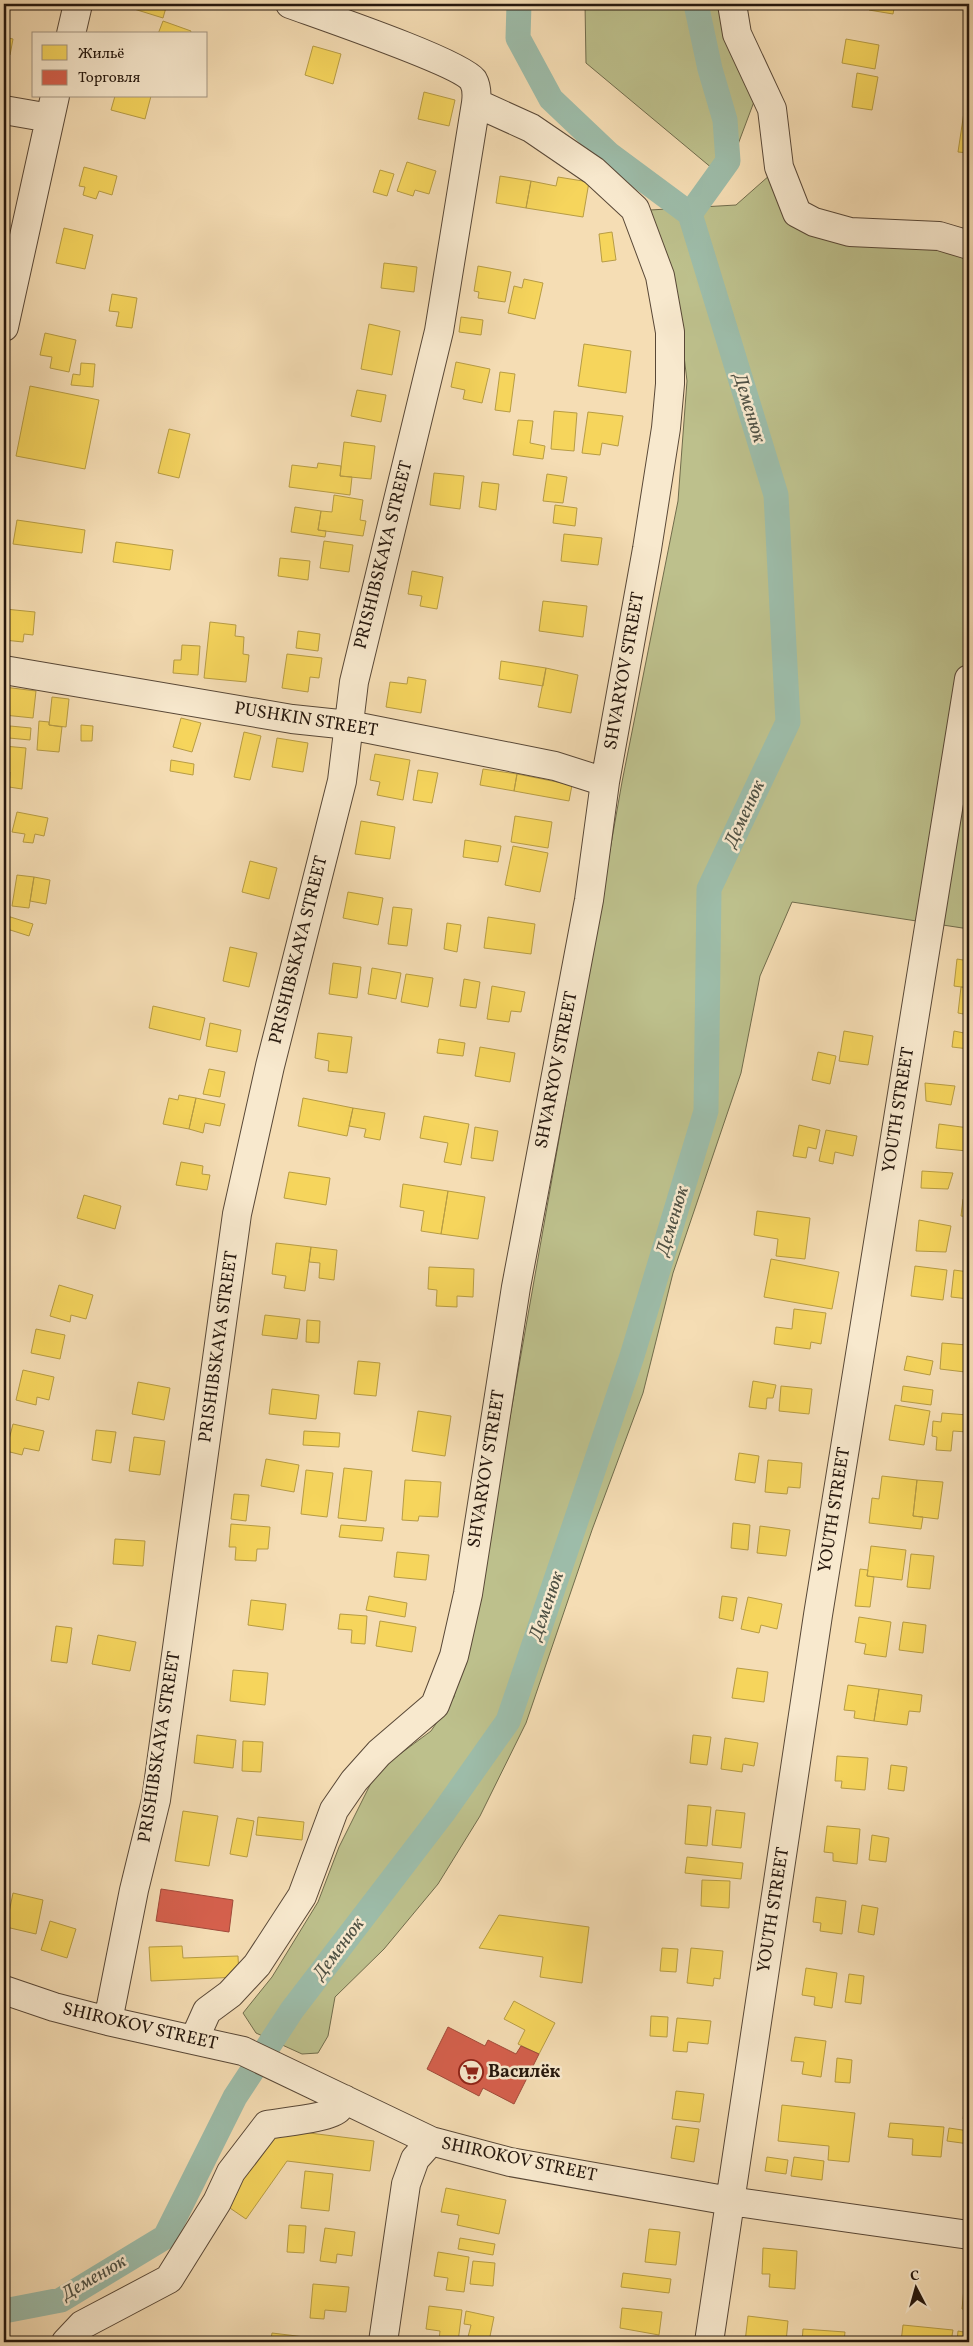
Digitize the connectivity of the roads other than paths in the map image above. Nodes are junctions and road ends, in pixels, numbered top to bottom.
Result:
1 (78, 4) edge
2 (290, 4) edge
3 (732, 4) edge
4 (71, 32) edge
5 (476, 103) junction
6 (53, 107) edge
7 (4, 110) edge
8 (969, 244) edge
9 (4, 328) edge
10 (4, 670) edge
11 (969, 679) edge
12 (349, 725) junction
13 (605, 782) junction
14 (4, 1990) edge
15 (108, 2021) junction
16 (194, 2040) junction
17 (344, 2099) junction
18 (431, 2141) junction
19 (730, 2201) junction
20 (969, 2235) edge
21 (66, 2342) edge
22 (383, 2342) edge
23 (709, 2342) edge

1 - 4 street
2 - 5 street, PRISHIBSKAYA STREET
3 - 8 street
5 - 12 street, PRISHIBSKAYA STREET
5 - 13 street, SHVARYOV STREET
6 - 7 street
6 - 9 street
10 - 12 street, PUSHKIN STREET
11 - 19 street, YOUTH STREET
12 - 13 street, PUSHKIN STREET
12 - 15 street, PRISHIBSKAYA STREET
13 - 16 street, SHVARYOV STREET
14 - 15 street, SHIROKOV STREET
15 - 16 street, SHIROKOV STREET
16 - 17 street, SHIROKOV STREET
17 - 18 street, SHIROKOV STREET
17 - 21 street
18 - 19 street, SHIROKOV STREET
18 - 22 street
19 - 20 street, SHIROKOV STREET
19 - 23 street, YOUTH STREET

